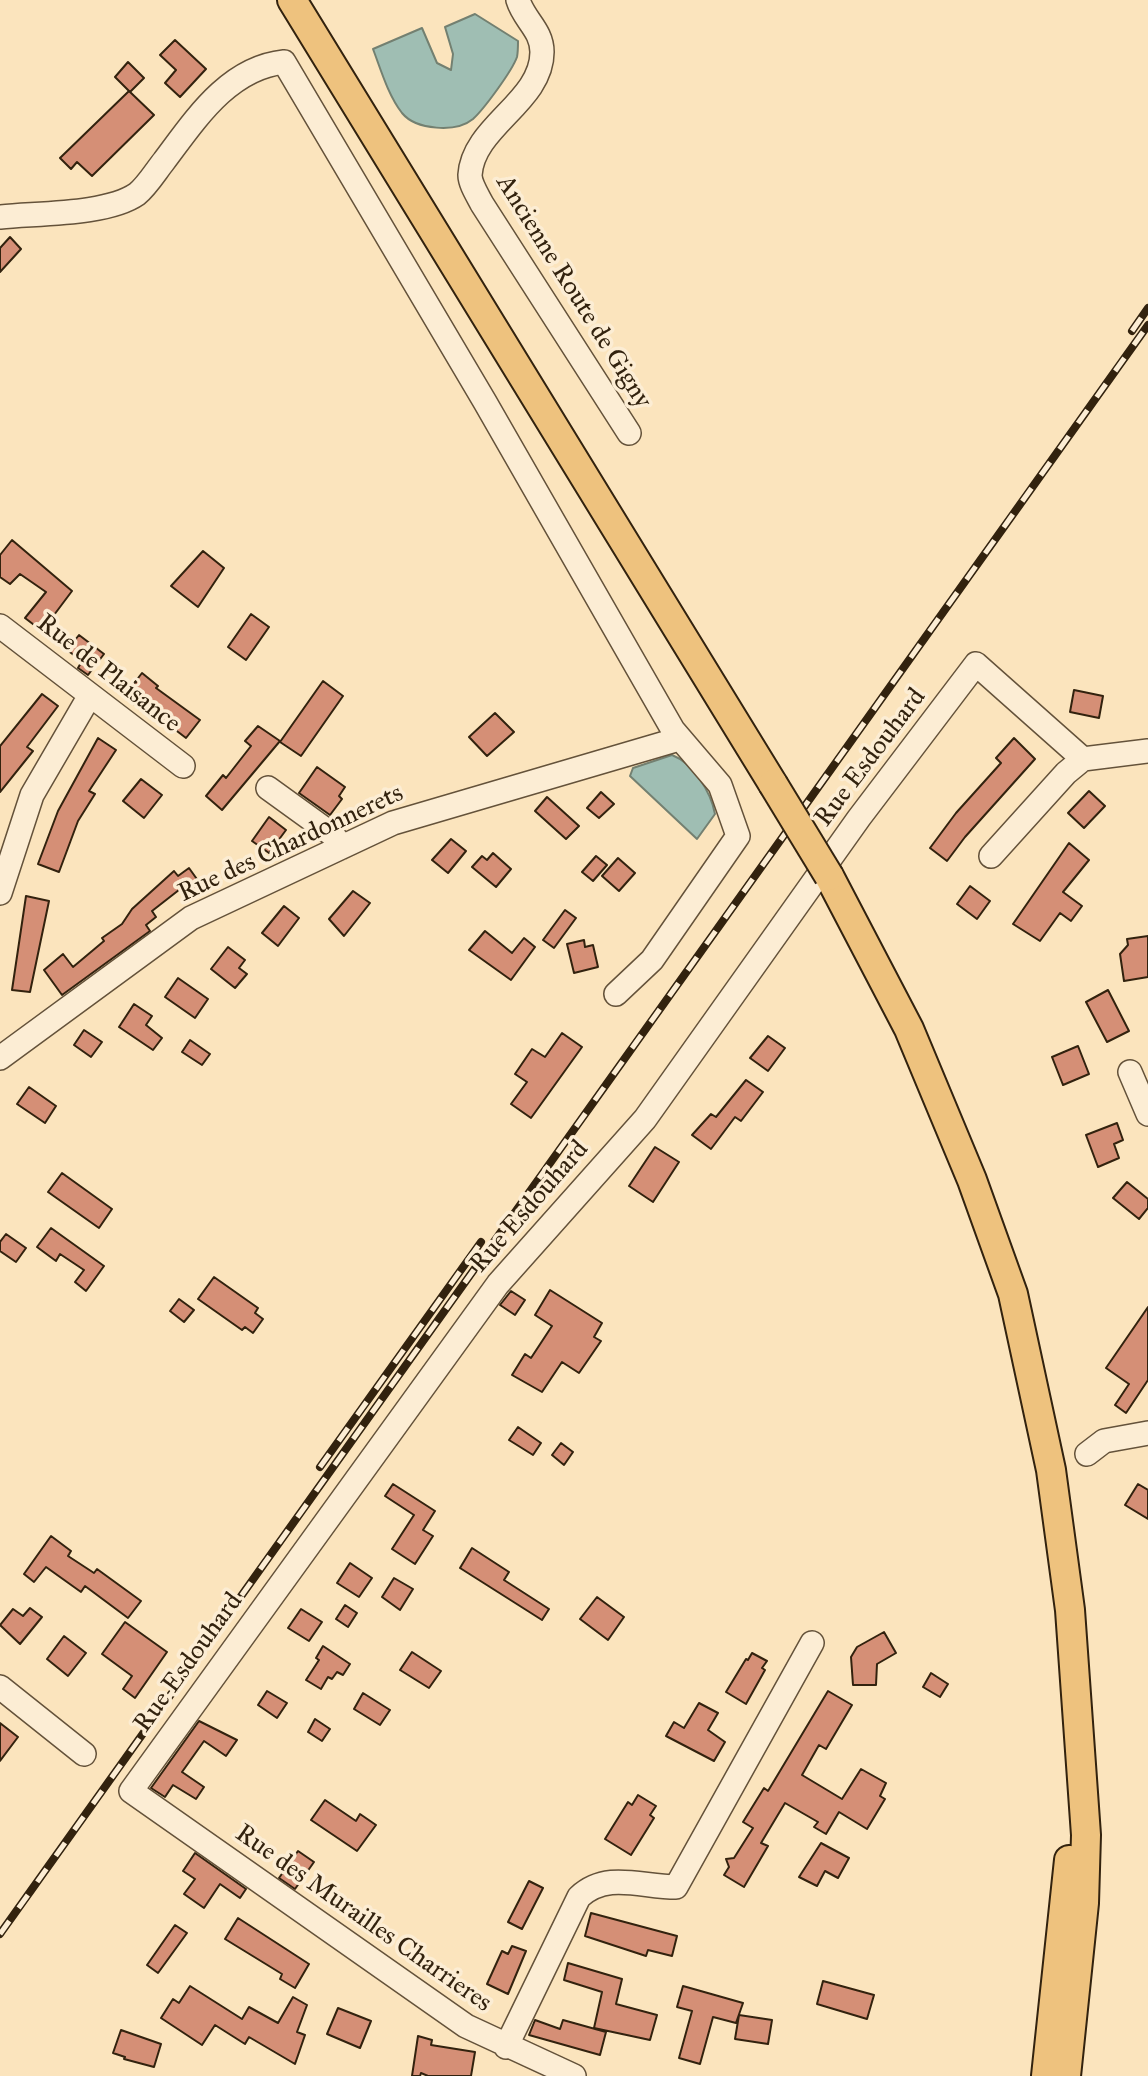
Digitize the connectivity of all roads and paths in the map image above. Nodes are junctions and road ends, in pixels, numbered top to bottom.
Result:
1 (292, 0) edge
2 (517, 0) edge
3 (0, 217) edge
4 (629, 433) dead end
5 (0, 626) edge
6 (89, 696) junction
7 (679, 739) junction
8 (1148, 751) edge
9 (1083, 759) junction
10 (183, 766) dead end
11 (268, 788) dead end
12 (342, 847) junction
13 (991, 856) dead end
14 (0, 893) edge
15 (616, 994) dead end
16 (5, 1048) edge
17 (1130, 1072) dead end
18 (1148, 1114) edge
19 (1148, 1433) edge
20 (1087, 1454) dead end
21 (812, 1643) dead end
22 (0, 1687) edge
23 (84, 1754) dead end
24 (1080, 1774) junction
25 (131, 1791) joint
26 (506, 2047) junction
27 (574, 2076) edge
28 (1046, 2076) edge
29 (1066, 2076) edge

1 - 24 main road, bridge
2 - 4 street, Ancienne Route de Gigny
3 - 7 street
5 - 6 street, Rue de Plaisance
6 - 10 street, Rue de Plaisance
6 - 14 street
7 - 12 street, Rue des Chardonnerets
7 - 15 street
8 - 9 street
9 - 13 street
9 - 25 street, Rue Esdouhard
11 - 12 street
12 - 16 street, Rue des Chardonnerets
17 - 18 street
19 - 20 street
21 - 26 street
22 - 23 street
24 - 28 main road
24 - 29 main road
25 - 26 street, Rue des Murailles Charrieres
26 - 27 street, Rue des Murailles Charrieres

